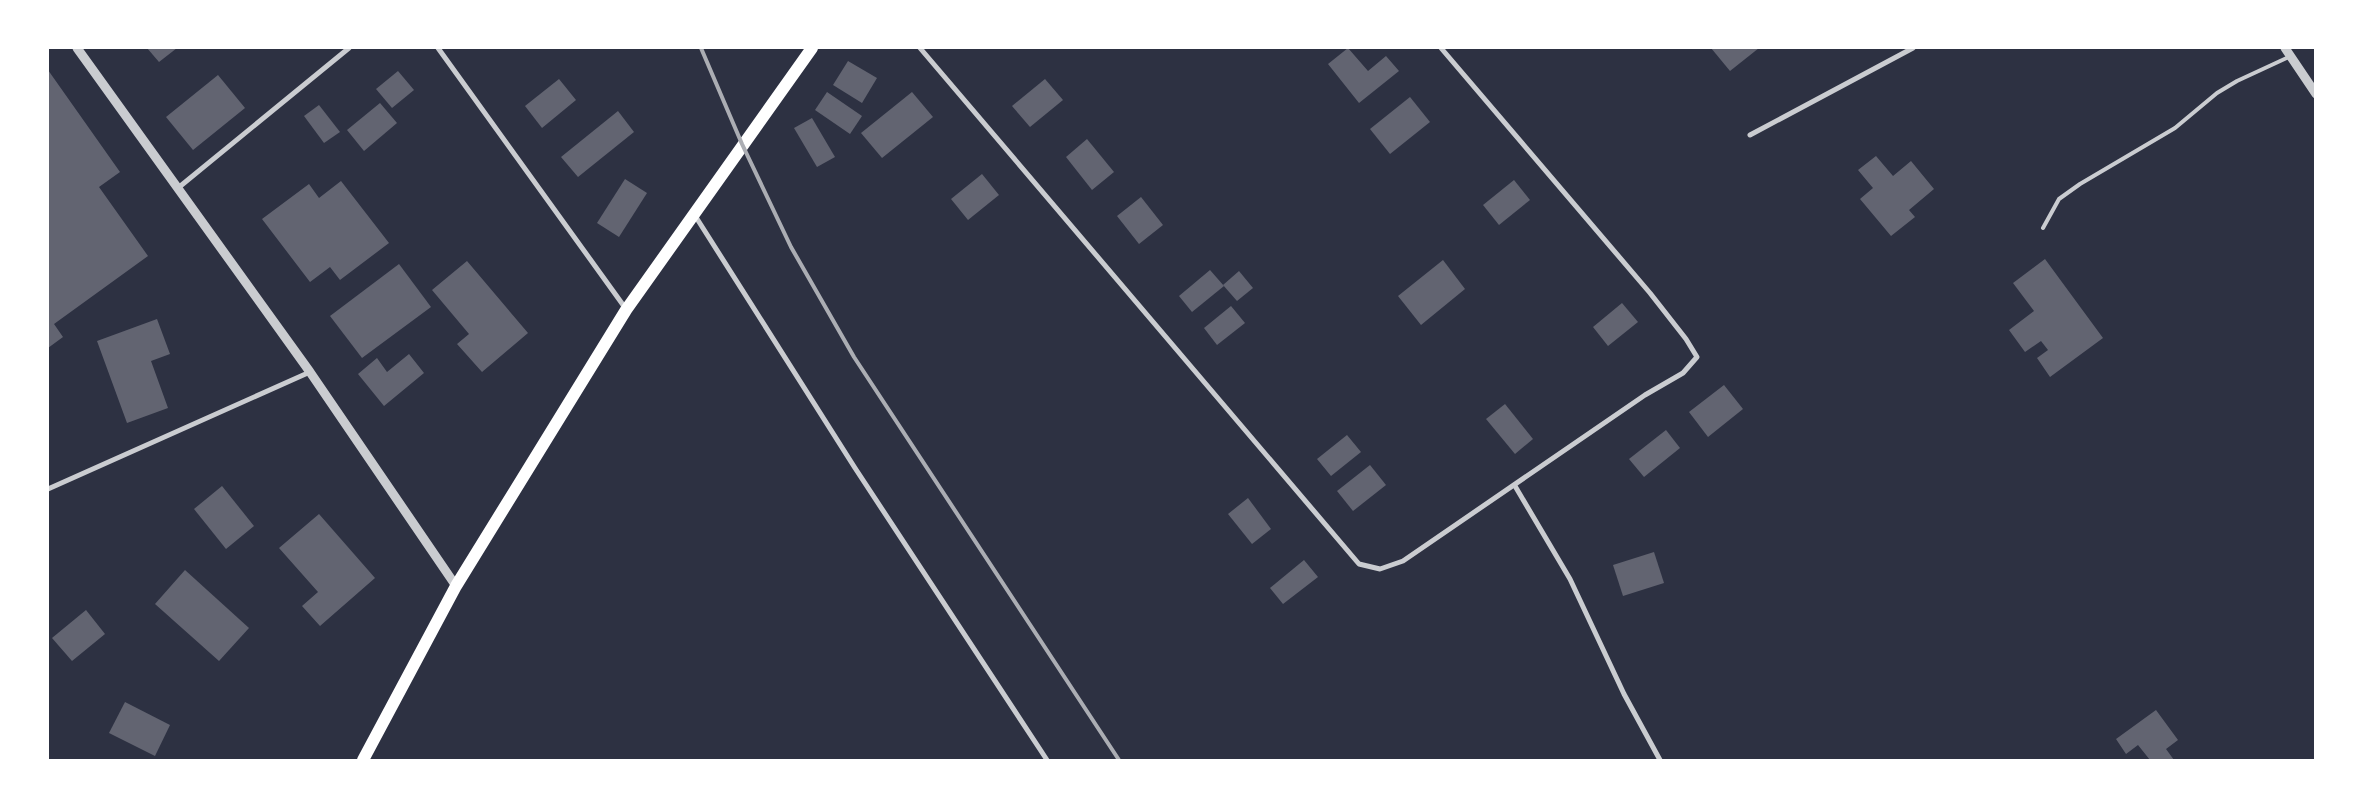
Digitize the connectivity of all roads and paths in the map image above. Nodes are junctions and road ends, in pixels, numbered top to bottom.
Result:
1 (77, 48) edge
2 (349, 48) edge
3 (438, 48) edge
4 (812, 48) edge
5 (920, 48) edge
6 (1441, 48) edge
7 (1912, 48) edge
8 (2285, 48) edge
9 (2291, 56) junction
10 (2316, 94) edge
11 (1750, 135) dead end
12 (178, 188) junction
13 (694, 214) junction
14 (2043, 228) dead end
15 (626, 310) junction
16 (310, 372) junction
17 (1515, 486) junction
18 (48, 490) edge
19 (456, 586) junction
20 (363, 760) edge
21 (1047, 760) edge
22 (1660, 760) edge

1 - 12 street
2 - 12 street
3 - 15 street
4 - 13 main road
5 - 17 street
6 - 17 street
7 - 11 street
8 - 9 street
9 - 10 street
9 - 14 lane
12 - 16 street
13 - 15 main road
13 - 21 street
15 - 19 main road
16 - 18 street
16 - 19 street
17 - 22 street
19 - 20 main road

